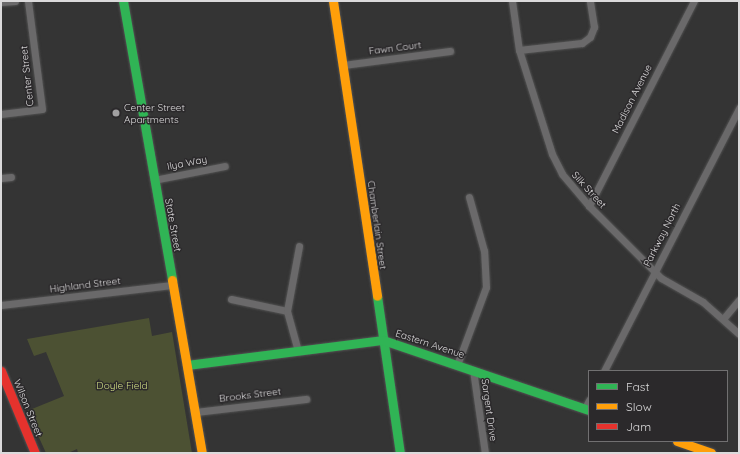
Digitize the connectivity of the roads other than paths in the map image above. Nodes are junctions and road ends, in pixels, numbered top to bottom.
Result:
1 (14, 1) edge
2 (28, 1) edge
3 (123, 1) edge
4 (333, 1) edge
5 (512, 1) edge
6 (590, 1) edge
7 (694, 1) edge
8 (1, 2) edge
9 (519, 50) junction
10 (450, 51) dead end
11 (343, 65) junction
12 (739, 108) edge
13 (1, 114) edge
14 (225, 166) dead end
15 (11, 177) dead end
16 (1, 178) edge
17 (154, 180) junction
18 (469, 198) dead end
19 (589, 206) junction
20 (299, 246) dead end
21 (654, 272) junction
22 (172, 285) junction
23 (231, 299) dead end
24 (739, 300) edge
25 (1, 305) edge
26 (286, 311) junction
27 (723, 319) junction
28 (739, 334) edge
29 (383, 340) junction
30 (298, 351) junction
31 (187, 365) junction
32 (457, 365) junction
33 (473, 370) junction
34 (605, 370) edge
35 (1, 371) edge
36 (306, 399) dead end
37 (588, 406) edge
38 (195, 412) junction
39 (680, 442) edge
40 (35, 453) edge
41 (202, 453) edge
42 (400, 453) edge
43 (485, 453) edge
44 (711, 453) edge

1 - 8 street
2 - 13 street, Center Street
3 - 17 street, State Street
4 - 11 street, Chamberlain Street
5 - 9 street, Silk Street
6 - 9 street
7 - 19 street, Madison Avenue
9 - 19 street, Silk Street
10 - 11 street, Fawn Court
11 - 29 street, Chamberlain Street
12 - 21 street, Parkway North
14 - 17 street, Ilya Way
15 - 16 street
17 - 22 street, State Street
18 - 32 street
19 - 21 street, Silk Street
20 - 26 street
21 - 27 street, Silk Street
21 - 34 street, Parkway North
22 - 25 street, Highland Street
22 - 31 street, State Street
23 - 26 street
24 - 27 street
26 - 30 street
27 - 28 street, Silk Street
29 - 30 street, Eastern Avenue
29 - 32 street, Eastern Avenue
29 - 42 street, Chamberlain Street
30 - 31 street, Eastern Avenue
31 - 38 street, State Street
32 - 33 street, Eastern Avenue
33 - 37 street, Eastern Avenue
33 - 43 street, Sargent Drive
35 - 40 street, Wilson Street
36 - 38 street, Brooks Street
38 - 41 street, State Street
39 - 44 street

